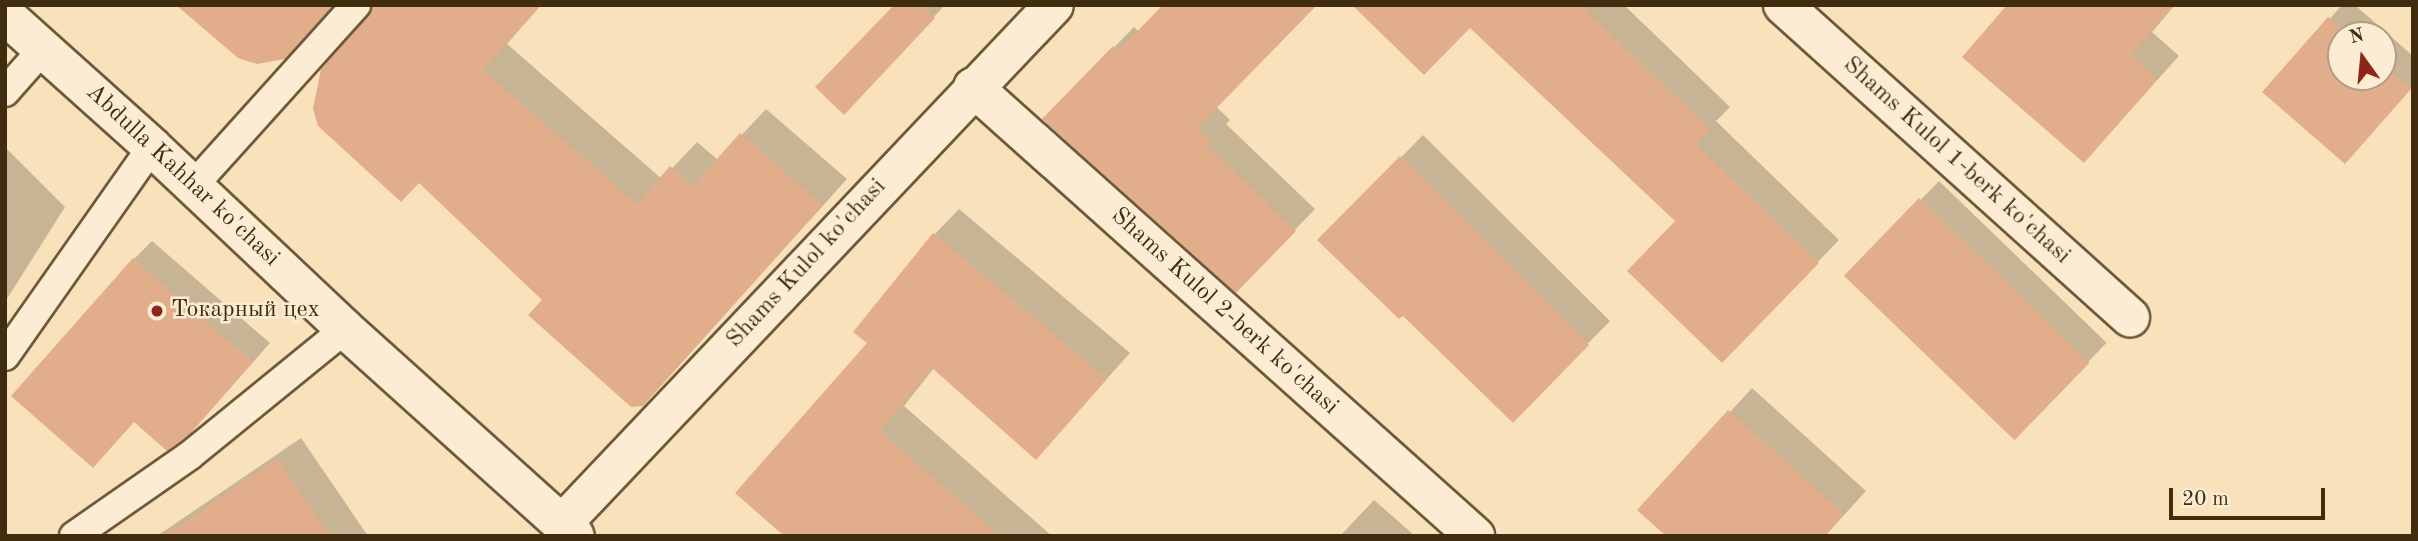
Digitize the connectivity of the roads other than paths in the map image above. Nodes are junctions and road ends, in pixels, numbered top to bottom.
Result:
1 (356, 5) edge
2 (1054, 5) edge
3 (1783, 5) edge
4 (5, 15) edge
5 (43, 48) junction
6 (973, 87) junction
7 (5, 92) edge
8 (152, 147) junction
9 (193, 186) junction
10 (2130, 317) dead end
11 (345, 329) junction
12 (5, 356) edge
13 (569, 530) edge
14 (74, 536) edge
15 (1475, 536) edge

1 - 9 lane
2 - 6 street, Shams Kulol ko'chasi
3 - 10 street, Shams Kulol 1-berk ko'chasi
4 - 5 street, Abdulla Kahhar ko'chasi
5 - 7 lane
5 - 8 street, Abdulla Kahhar ko'chasi
6 - 13 street, Shams Kulol ko'chasi
6 - 15 street, Shams Kulol 2-berk ko'chasi
8 - 9 street, Abdulla Kahhar ko'chasi
8 - 12 lane
9 - 11 street, Abdulla Kahhar ko'chasi
11 - 13 street, Abdulla Kahhar ko'chasi
11 - 14 lane

